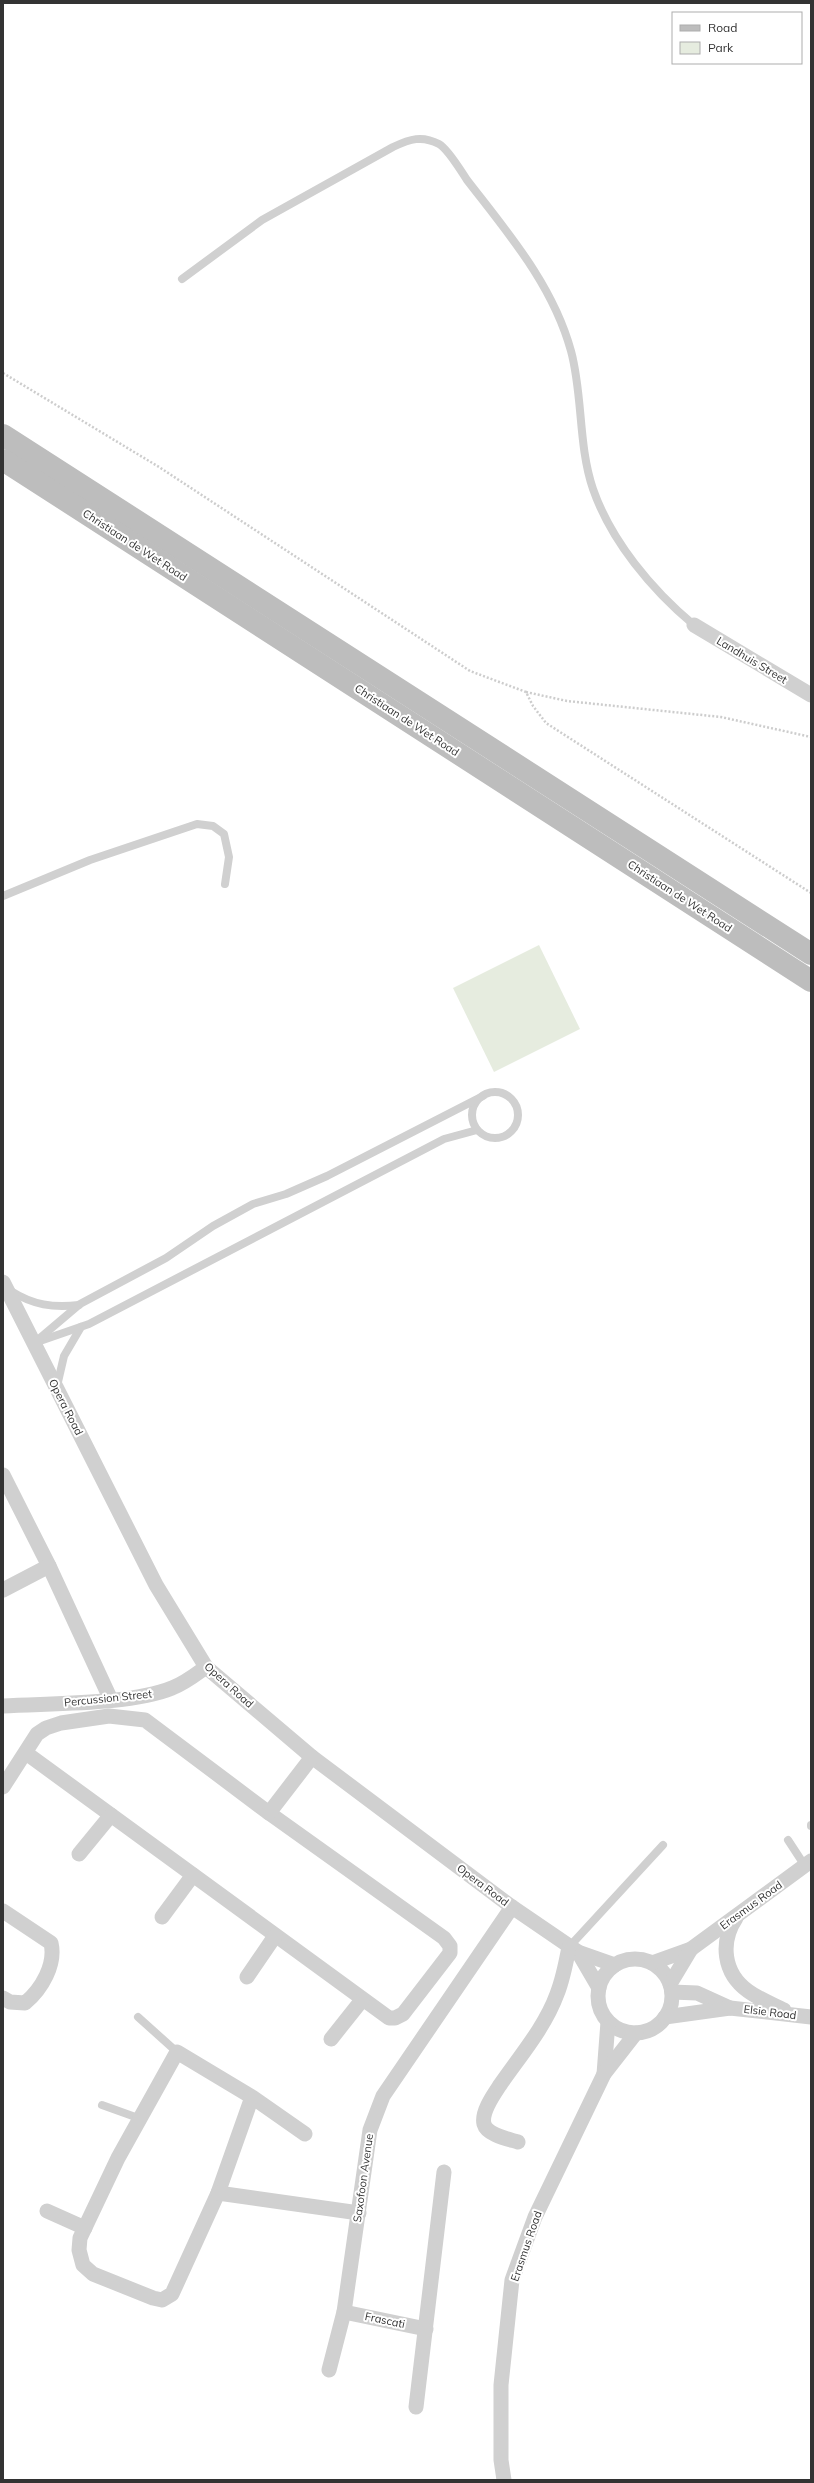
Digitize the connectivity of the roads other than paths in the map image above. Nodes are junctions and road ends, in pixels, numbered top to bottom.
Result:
1 (182, 279) dead end
2 (3, 435) edge
3 (3, 460) edge
4 (694, 625) joint
5 (811, 695) edge
6 (225, 884) dead end
7 (3, 896) edge
8 (811, 954) edge
9 (811, 981) edge
10 (483, 1096) junction
11 (477, 1130) junction
12 (5, 1285) edge
13 (80, 1304) junction
14 (81, 1327) junction
15 (34, 1343) junction
16 (57, 1388) junction
17 (3, 1475) edge
18 (49, 1566) junction
19 (3, 1590) edge
20 (206, 1667) junction
21 (111, 1700) junction
22 (3, 1706) edge
23 (26, 1753) junction
24 (312, 1757) junction
25 (3, 1787) edge
26 (269, 1813) junction
27 (110, 1815) junction
28 (788, 1840) dead end
29 (663, 1845) dead end
30 (79, 1854) dead end
31 (808, 1863) edge
32 (193, 1876) junction
33 (512, 1907) junction
34 (742, 1910) junction
35 (3, 1911) edge
36 (162, 1916) dead end
37 (276, 1936) junction
38 (574, 1950) junction
39 (691, 1950) junction
40 (652, 1963) junction
41 (615, 1965) junction
42 (247, 1977) dead end
43 (599, 1988) junction
44 (671, 1988) junction
45 (3, 1998) edge
46 (362, 2000) junction
47 (730, 2008) junction
48 (792, 2014) junction
49 (138, 2017) dead end
50 (665, 2017) junction
51 (811, 2017) edge
52 (608, 2022) junction
53 (636, 2033) junction
54 (331, 2039) dead end
55 (177, 2052) junction
56 (604, 2074) junction
57 (252, 2097) junction
58 (102, 2105) dead end
59 (141, 2119) junction
60 (306, 2134) dead end
61 (518, 2142) dead end
62 (444, 2172) dead end
63 (218, 2193) junction
64 (47, 2211) dead end
65 (359, 2213) junction
66 (85, 2228) junction
67 (344, 2312) junction
68 (426, 2329) junction
69 (329, 2370) dead end
70 (416, 2407) dead end
71 (504, 2480) edge

1 - 4 lane
2 - 8 main road, Christiaan de Wet Road
3 - 9 main road, Christiaan de Wet Road
4 - 5 street, Landhuis Street
6 - 7 lane
10 - 11 lane
10 - 11 lane
10 - 13 lane
11 - 14 lane
12 - 13 lane
12 - 15 street, Opera Road
13 - 15 lane
14 - 15 lane
14 - 16 lane
15 - 16 street, Opera Road
16 - 20 street, Opera Road
17 - 18 street
18 - 19 street
18 - 21 street
20 - 21 street, Percussion Street
20 - 24 street, Opera Road
21 - 22 street, Percussion Street
23 - 25 street
23 - 26 street
23 - 27 street
24 - 26 street
24 - 33 street, Opera Road
26 - 46 street
27 - 30 street
27 - 32 street
28 - 31 lane
29 - 38 lane
31 - 34 street, Erasmus Road
32 - 36 street
32 - 37 street
33 - 38 street, Opera Road
33 - 65 street, Saxofoon Avenue
34 - 39 street, Erasmus Road
34 - 48 street
35 - 45 street
37 - 42 street
37 - 46 street
38 - 41 street, Opera Road
38 - 43 street, Opera Road
38 - 61 street
39 - 40 street, Erasmus Road
39 - 44 street, Erasmus Road
40 - 41 street
40 - 44 street
41 - 43 street
43 - 52 street
44 - 47 street, Elsie Road
44 - 50 street
46 - 54 street
47 - 48 street, Elsie Road
47 - 50 street, Elsie Road
48 - 51 street, Elsie Road
49 - 55 lane
50 - 53 street
52 - 53 street
52 - 56 street, Erasmus Road
53 - 56 street, Erasmus Road
55 - 57 street
55 - 59 street
56 - 71 street, Erasmus Road
57 - 60 street
57 - 63 street
58 - 59 lane
59 - 66 street
62 - 68 street
63 - 65 street
63 - 66 street
64 - 66 street
65 - 67 street, Saxofoon Avenue
67 - 68 street, Frascati
67 - 69 street, Saxofoon Avenue
68 - 70 street

